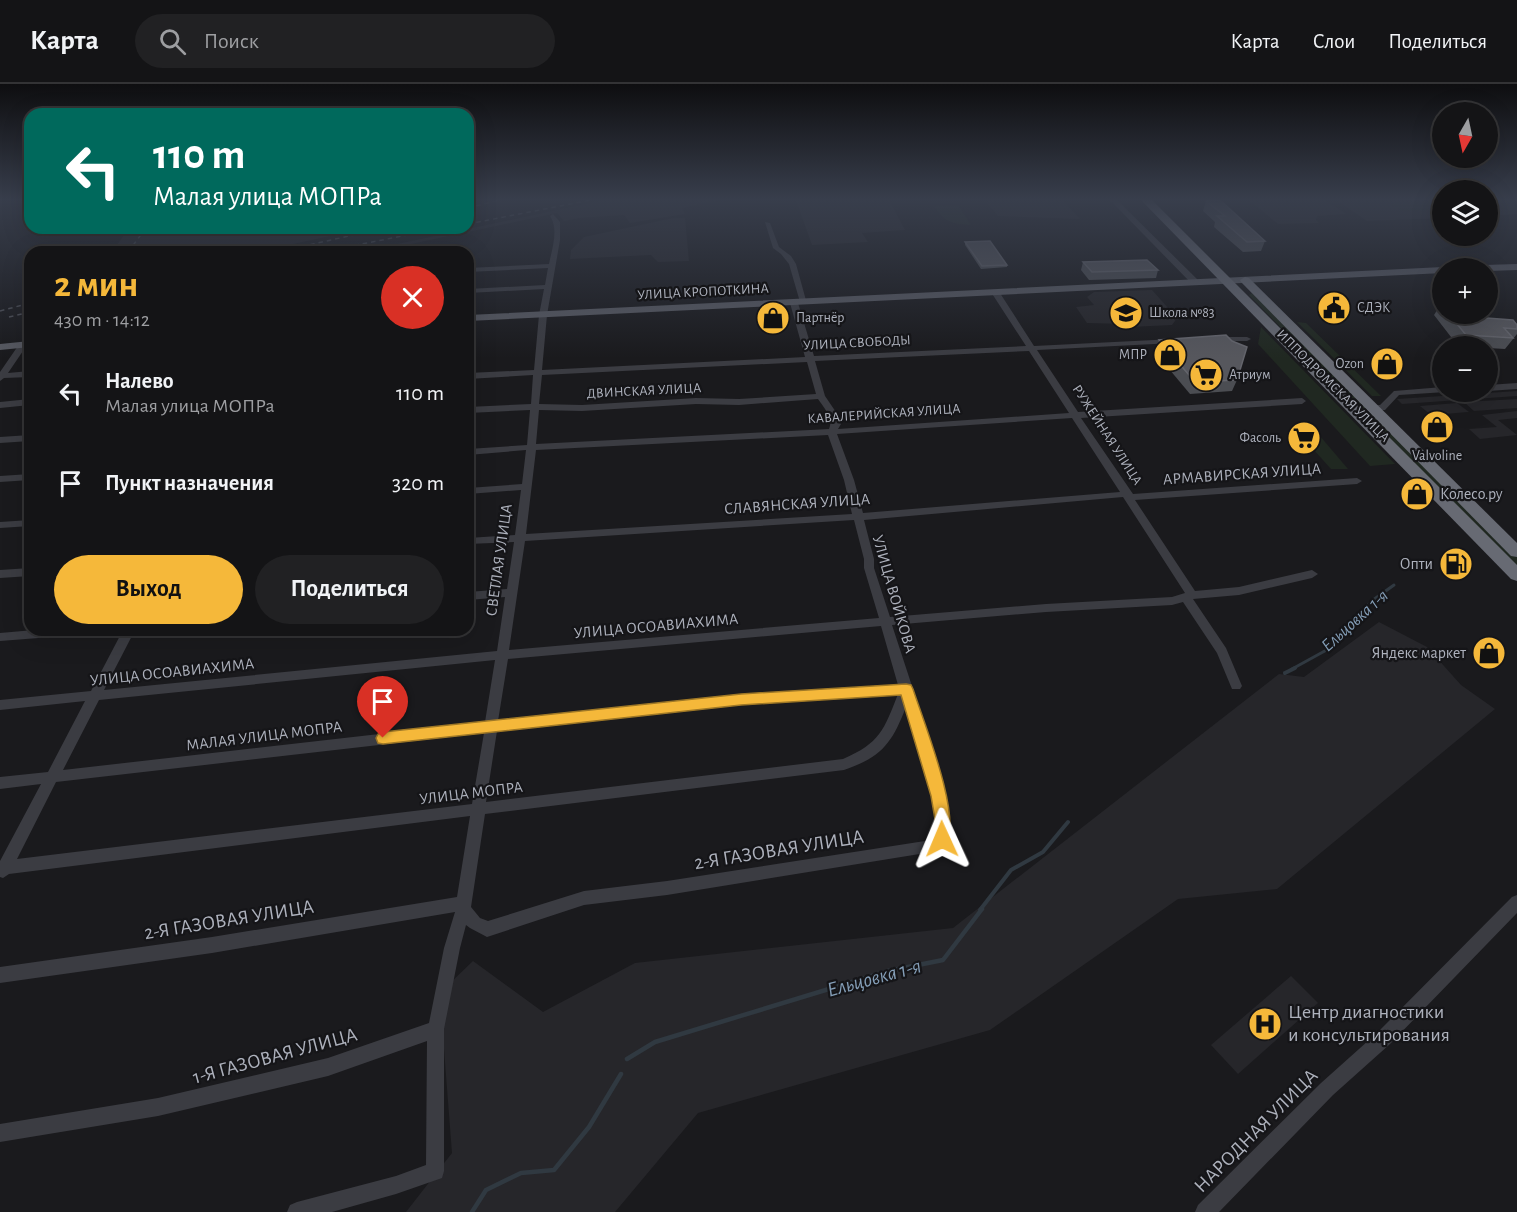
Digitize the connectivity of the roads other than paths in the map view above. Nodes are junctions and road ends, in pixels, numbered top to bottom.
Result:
1 (555, 253) edge
2 (786, 253) edge
3 (1166, 253) edge
4 (1208, 253) edge
5 (552, 266) junction
6 (1517, 267) edge
7 (1498, 268) edge
8 (474, 270) edge
9 (1432, 270) edge
10 (1236, 277) junction
11 (1196, 283) junction
12 (549, 287) junction
13 (474, 291) edge
14 (995, 292) junction
15 (799, 302) junction
16 (543, 315) junction
17 (474, 318) edge
18 (1202, 339) edge
19 (1247, 339) dead end
20 (1184, 341) edge
21 (24, 345) edge
22 (0, 347) edge
23 (24, 348) edge
24 (1032, 348) junction
25 (810, 359) junction
26 (537, 372) junction
27 (24, 375) edge
28 (474, 376) edge
29 (1, 377) edge
30 (1517, 386) edge
31 (1498, 387) edge
32 (1432, 391) edge
33 (821, 396) junction
34 (1302, 401) dead end
35 (24, 403) edge
36 (0, 405) edge
37 (533, 406) junction
38 (1372, 408) junction
39 (474, 410) edge
40 (1076, 415) junction
41 (832, 432) junction
42 (24, 438) edge
43 (0, 440) edge
44 (531, 447) junction
45 (474, 452) edge
46 (24, 477) edge
47 (0, 479) edge
48 (1357, 481) dead end
49 (526, 487) junction
50 (474, 491) edge
51 (1129, 496) junction
52 (857, 517) junction
53 (24, 523) edge
54 (0, 525) edge
55 (520, 539) junction
56 (474, 542) edge
57 (1517, 552) edge
58 (24, 572) edge
59 (0, 574) edge
60 (1312, 574) dead end
61 (1517, 575) edge
62 (512, 592) junction
63 (474, 595) edge
64 (1190, 596) junction
65 (886, 622) junction
66 (24, 635) edge
67 (126, 636) edge
68 (0, 637) edge
69 (502, 655) junction
70 (1236, 686) dead end
71 (906, 689) junction
72 (95, 696) junction
73 (0, 705) edge
74 (491, 725) junction
75 (54, 776) junction
76 (0, 783) edge
77 (480, 810) junction
78 (1, 871) edge
79 (1517, 902) edge
80 (463, 906) junction
81 (0, 975) edge
82 (436, 1029) junction
83 (0, 1133) edge
84 (297, 1212) edge
85 (1205, 1212) edge

1 - 5 street, СВЕТЛАЯ УЛИЦА
2 - 15 street, УЛИЦА ВОЙКОВА
3 - 11 street
4 - 10 highway, ИППОДРОМСКАЯ УЛИЦА
5 - 8 street
5 - 12 street, СВЕТЛАЯ УЛИЦА
6 - 7 main road
9 - 10 main road, УЛИЦА КРОПОТКИНА
10 - 11 main road, УЛИЦА КРОПОТКИНА
10 - 38 highway, ИППОДРОМСКАЯ УЛИЦА
10 - 61 highway, ИППОДРОМСКАЯ УЛИЦА
11 - 14 main road, УЛИЦА КРОПОТКИНА
12 - 13 street
12 - 16 street, СВЕТЛАЯ УЛИЦА
14 - 15 main road, УЛИЦА КРОПОТКИНА
14 - 24 street, РУЖЕЙНАЯ УЛИЦА
15 - 16 main road, УЛИЦА КРОПОТКИНА
15 - 25 street, УЛИЦА ВОЙКОВА
16 - 17 main road, УЛИЦА КРОПОТКИНА
16 - 26 street, СВЕТЛАЯ УЛИЦА
18 - 19 street
20 - 24 street, УЛИЦА СВОБОДЫ
21 - 22 main road
23 - 29 street
24 - 25 street, УЛИЦА СВОБОДЫ
24 - 40 street, РУЖЕЙНАЯ УЛИЦА
25 - 26 street, УЛИЦА СВОБОДЫ
25 - 33 street, УЛИЦА ВОЙКОВА
26 - 28 street, УЛИЦА СВОБОДЫ
26 - 37 street, СВЕТЛАЯ УЛИЦА
27 - 29 street
30 - 31 street
32 - 38 street
33 - 37 street, ДВИНСКАЯ УЛИЦА
33 - 41 street, УЛИЦА ВОЙКОВА
34 - 40 street, КАВАЛЕРИЙСКАЯ УЛИЦА
35 - 36 street
37 - 39 street, ДВИНСКАЯ УЛИЦА
37 - 44 street, СВЕТЛАЯ УЛИЦА
38 - 57 highway, ИППОДРОМСКАЯ УЛИЦА
40 - 41 street, КАВАЛЕРИЙСКАЯ УЛИЦА
40 - 51 street, РУЖЕЙНАЯ УЛИЦА
41 - 44 street, КАВАЛЕРИЙСКАЯ УЛИЦА
41 - 52 street, УЛИЦА ВОЙКОВА
42 - 43 street
44 - 45 street, КАВАЛЕРИЙСКАЯ УЛИЦА
44 - 49 street, СВЕТЛАЯ УЛИЦА
46 - 47 street
48 - 51 street, АРМАВИРСКАЯ УЛИЦА
49 - 50 street
49 - 55 street, СВЕТЛАЯ УЛИЦА
51 - 52 street, СЛАВЯНСКАЯ УЛИЦА
51 - 64 street, РУЖЕЙНАЯ УЛИЦА
52 - 55 street, СЛАВЯНСКАЯ УЛИЦА
52 - 65 street, УЛИЦА ВОЙКОВА
53 - 54 street
55 - 56 street, СЛАВЯНСКАЯ УЛИЦА
55 - 62 street, СВЕТЛАЯ УЛИЦА
58 - 59 street
60 - 64 street, УЛИЦА ОСОАВИАХИМА
62 - 63 street
62 - 69 street, СВЕТЛАЯ УЛИЦА
64 - 65 street, УЛИЦА ОСОАВИАХИМА
64 - 70 street, РУЖЕЙНАЯ УЛИЦА
65 - 69 street, УЛИЦА ОСОАВИАХИМА
65 - 71 street, УЛИЦА ВОЙКОВА
66 - 68 street
67 - 72 street
69 - 72 street, УЛИЦА ОСОАВИАХИМА
69 - 74 street, СВЕТЛАЯ УЛИЦА
71 - 74 street, МАЛАЯ УЛИЦА МОПРА
71 - 77 street, УЛИЦА МОПРА
71 - 80 street, 2-Я ГАЗОВАЯ УЛИЦА
72 - 73 street, УЛИЦА ОСОАВИАХИМА
72 - 75 street
74 - 75 street, МАЛАЯ УЛИЦА МОПРА
74 - 77 street, СВЕТЛАЯ УЛИЦА
75 - 76 street, МАЛАЯ УЛИЦА МОПРА
75 - 78 street
77 - 78 street, УЛИЦА МОПРА
77 - 80 street, СВЕТЛАЯ УЛИЦА
79 - 85 street, НАРОДНАЯ УЛИЦА
80 - 81 street, 2-Я ГАЗОВАЯ УЛИЦА
80 - 82 street
82 - 83 street, 1-Я ГАЗОВАЯ УЛИЦА
82 - 84 street

